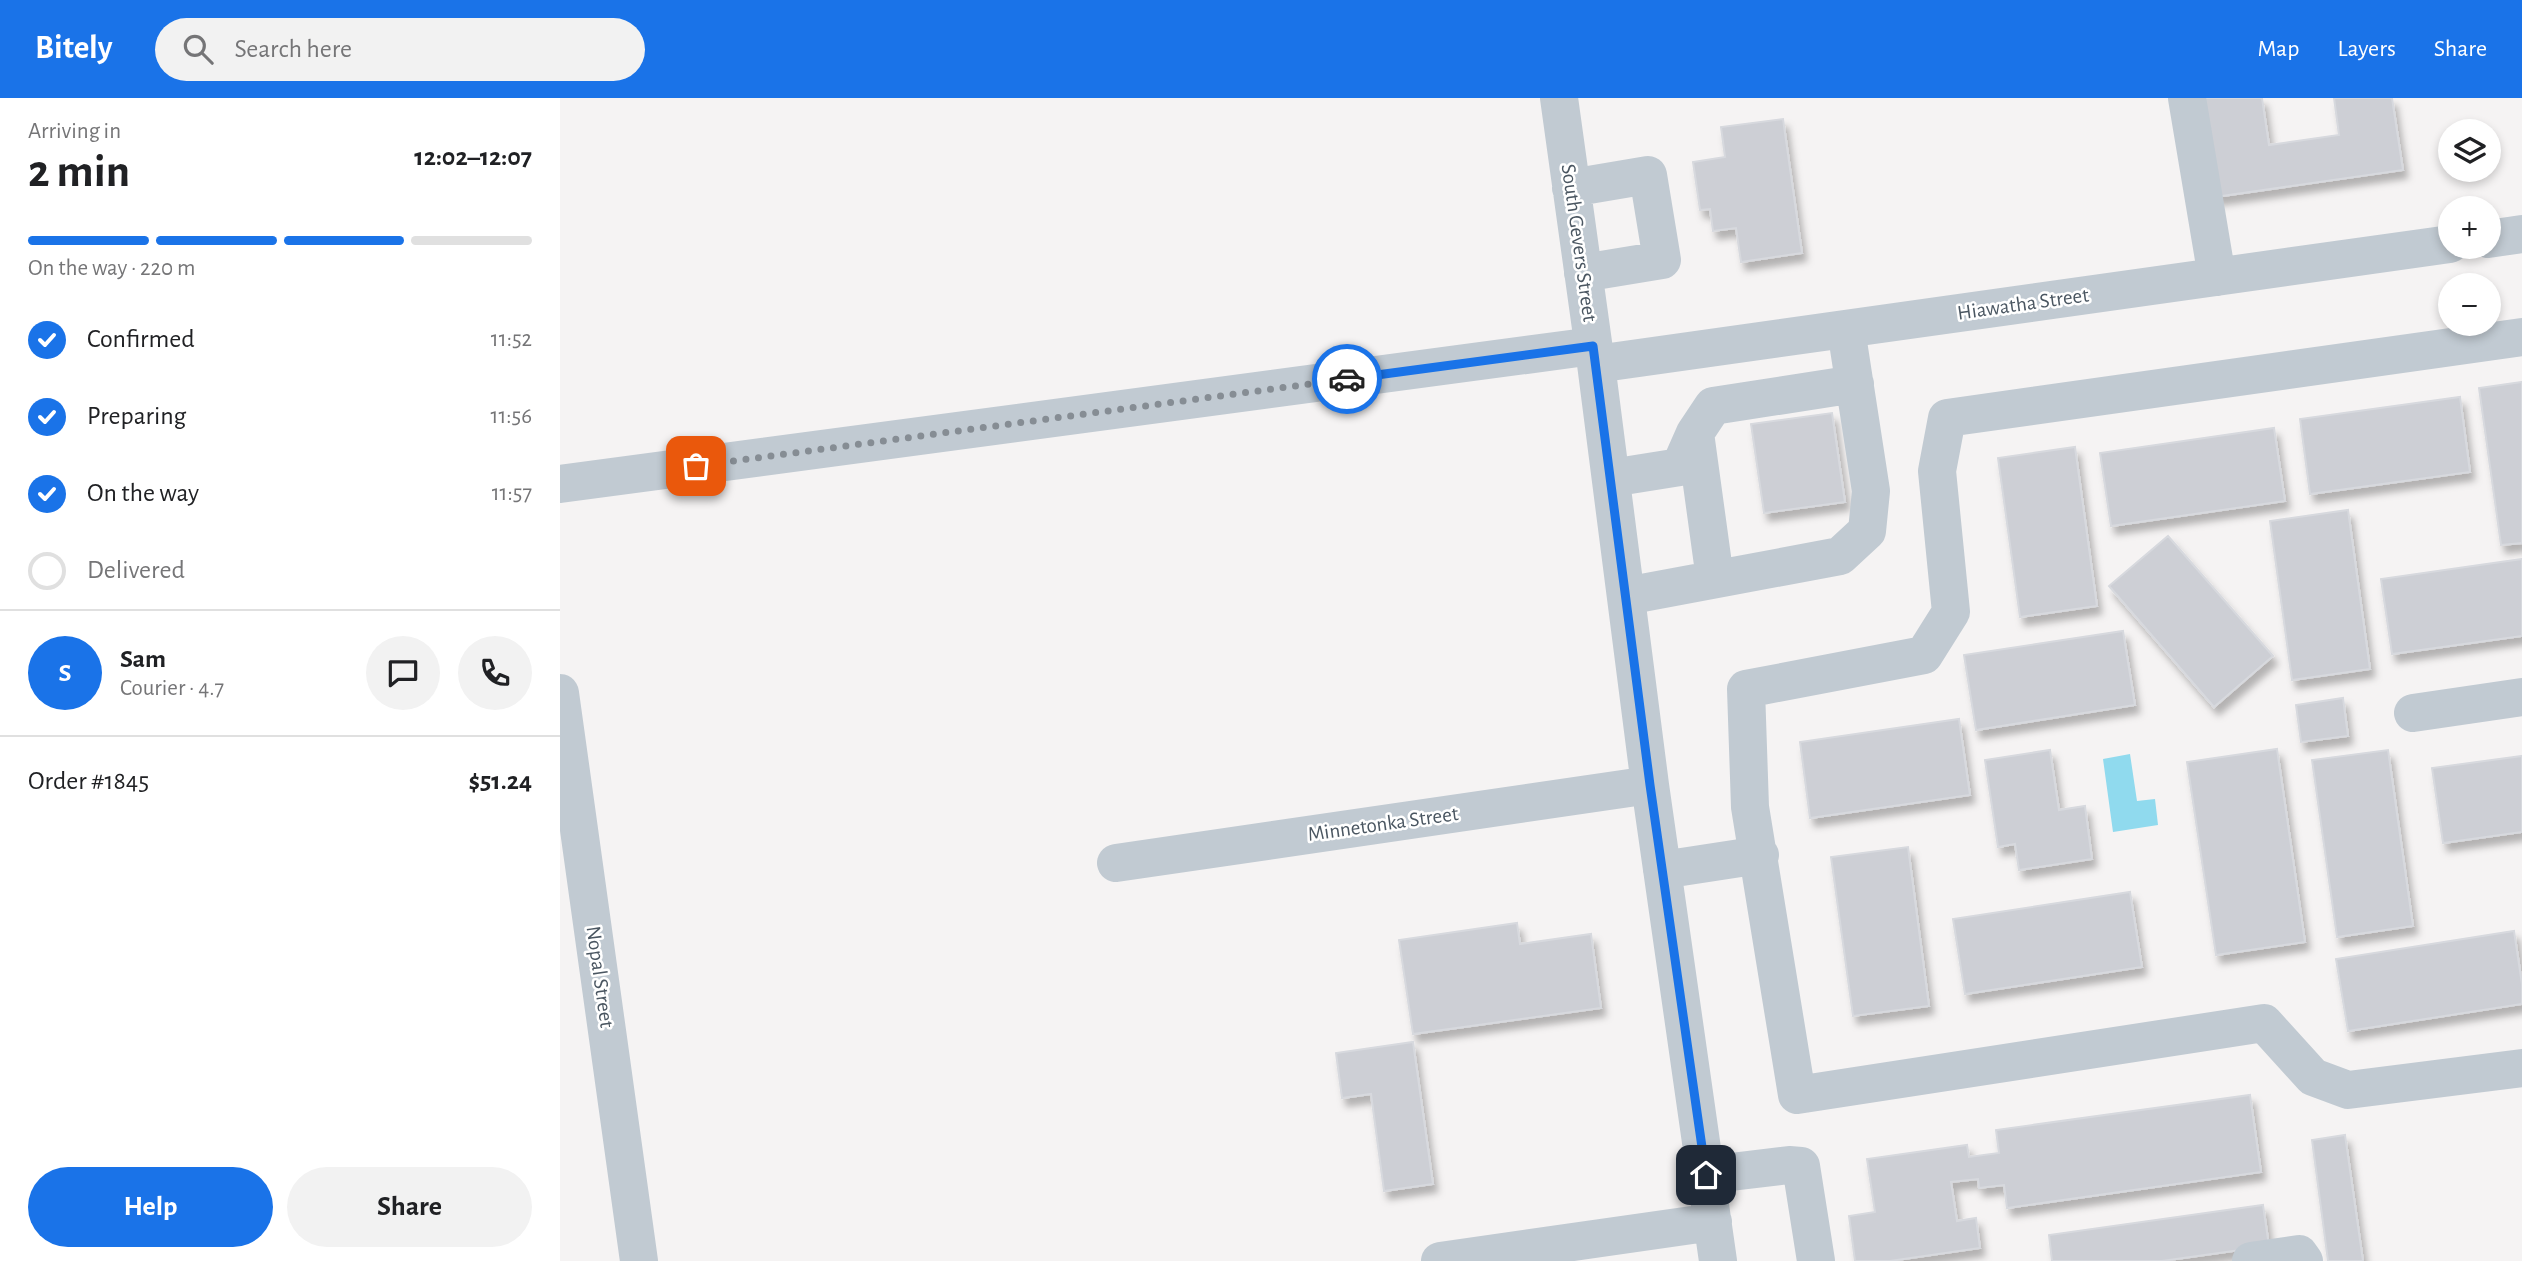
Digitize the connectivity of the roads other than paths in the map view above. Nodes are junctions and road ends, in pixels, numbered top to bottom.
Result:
1 (1559, 98) edge
2 (2187, 98) edge
3 (1571, 188) junction
4 (2522, 234) edge
5 (2501, 237) edge
6 (2438, 246) edge
7 (1583, 273) junction
8 (2217, 277) junction
9 (1846, 329) junction
10 (2522, 337) edge
11 (1595, 355) junction
12 (1854, 384) junction
13 (1695, 433) junction
14 (1611, 478) junction
15 (560, 484) edge
16 (1714, 579) junction
17 (1626, 596) junction
18 (560, 693) edge
19 (2522, 697) edge
20 (2413, 713) dead end
21 (1650, 785) junction
22 (1760, 855) junction
23 (1116, 863) dead end
24 (1662, 870) junction
25 (2522, 1068) edge
26 (1706, 1175) junction
27 (1713, 1222) junction
28 (1631, 1247) edge
29 (1548, 1253) edge
30 (639, 1261) edge
31 (1440, 1261) edge
32 (1718, 1261) edge
33 (1816, 1261) edge
34 (2251, 1261) edge
35 (2304, 1261) edge

1 - 3 street, South Gevers Street
2 - 8 street
3 - 7 street, South Gevers Street
3 - 7 street
4 - 5 street
6 - 8 street, Hiawatha Street
7 - 11 street, South Gevers Street
8 - 9 street, Hiawatha Street
9 - 11 street, Hiawatha Street
9 - 12 street
10 - 22 street
11 - 14 street, South Gevers Street
11 - 15 street, Hiawatha Street
12 - 13 street
12 - 16 street
13 - 14 street
13 - 16 street
14 - 17 street, South Gevers Street
16 - 17 street
17 - 21 street, South Gevers Street
18 - 30 street, Nopal Street
19 - 20 street
21 - 23 street, Minnetonka Street
21 - 24 street, South Gevers Street
22 - 24 street
22 - 25 street
24 - 26 street, South Gevers Street
26 - 27 street, South Gevers Street
26 - 33 street
27 - 28 street
27 - 32 street, South Gevers Street
28 - 29 street
29 - 31 street
34 - 35 street

